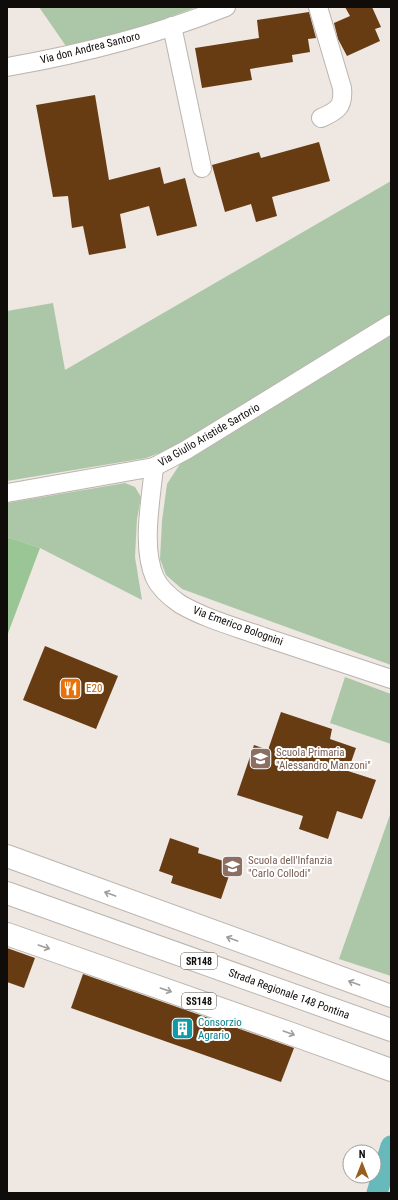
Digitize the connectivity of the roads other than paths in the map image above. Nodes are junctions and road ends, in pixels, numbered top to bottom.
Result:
1 (226, 7) edge
2 (318, 7) edge
3 (172, 26) junction
4 (7, 67) edge
5 (321, 118) dead end
6 (202, 168) dead end
7 (391, 324) edge
8 (154, 467) junction
9 (7, 493) edge
10 (391, 679) edge
11 (7, 856) edge
12 (7, 893) edge
13 (7, 934) edge
14 (391, 996) edge
15 (391, 1030) edge
16 (391, 1070) edge

1 - 3 street, Via don Andrea Santoro
2 - 5 street
3 - 4 street, Via don Andrea Santoro
3 - 6 street
7 - 8 street, Via Giulio Aristide Sartorio
8 - 9 street, Via Giulio Aristide Sartorio
8 - 10 street, Via Emerico Bolognini
14 -> 11 main road
12 - 15 main road, Strada Regionale 148 Pontina / SR148
13 -> 16 main road, SS148

